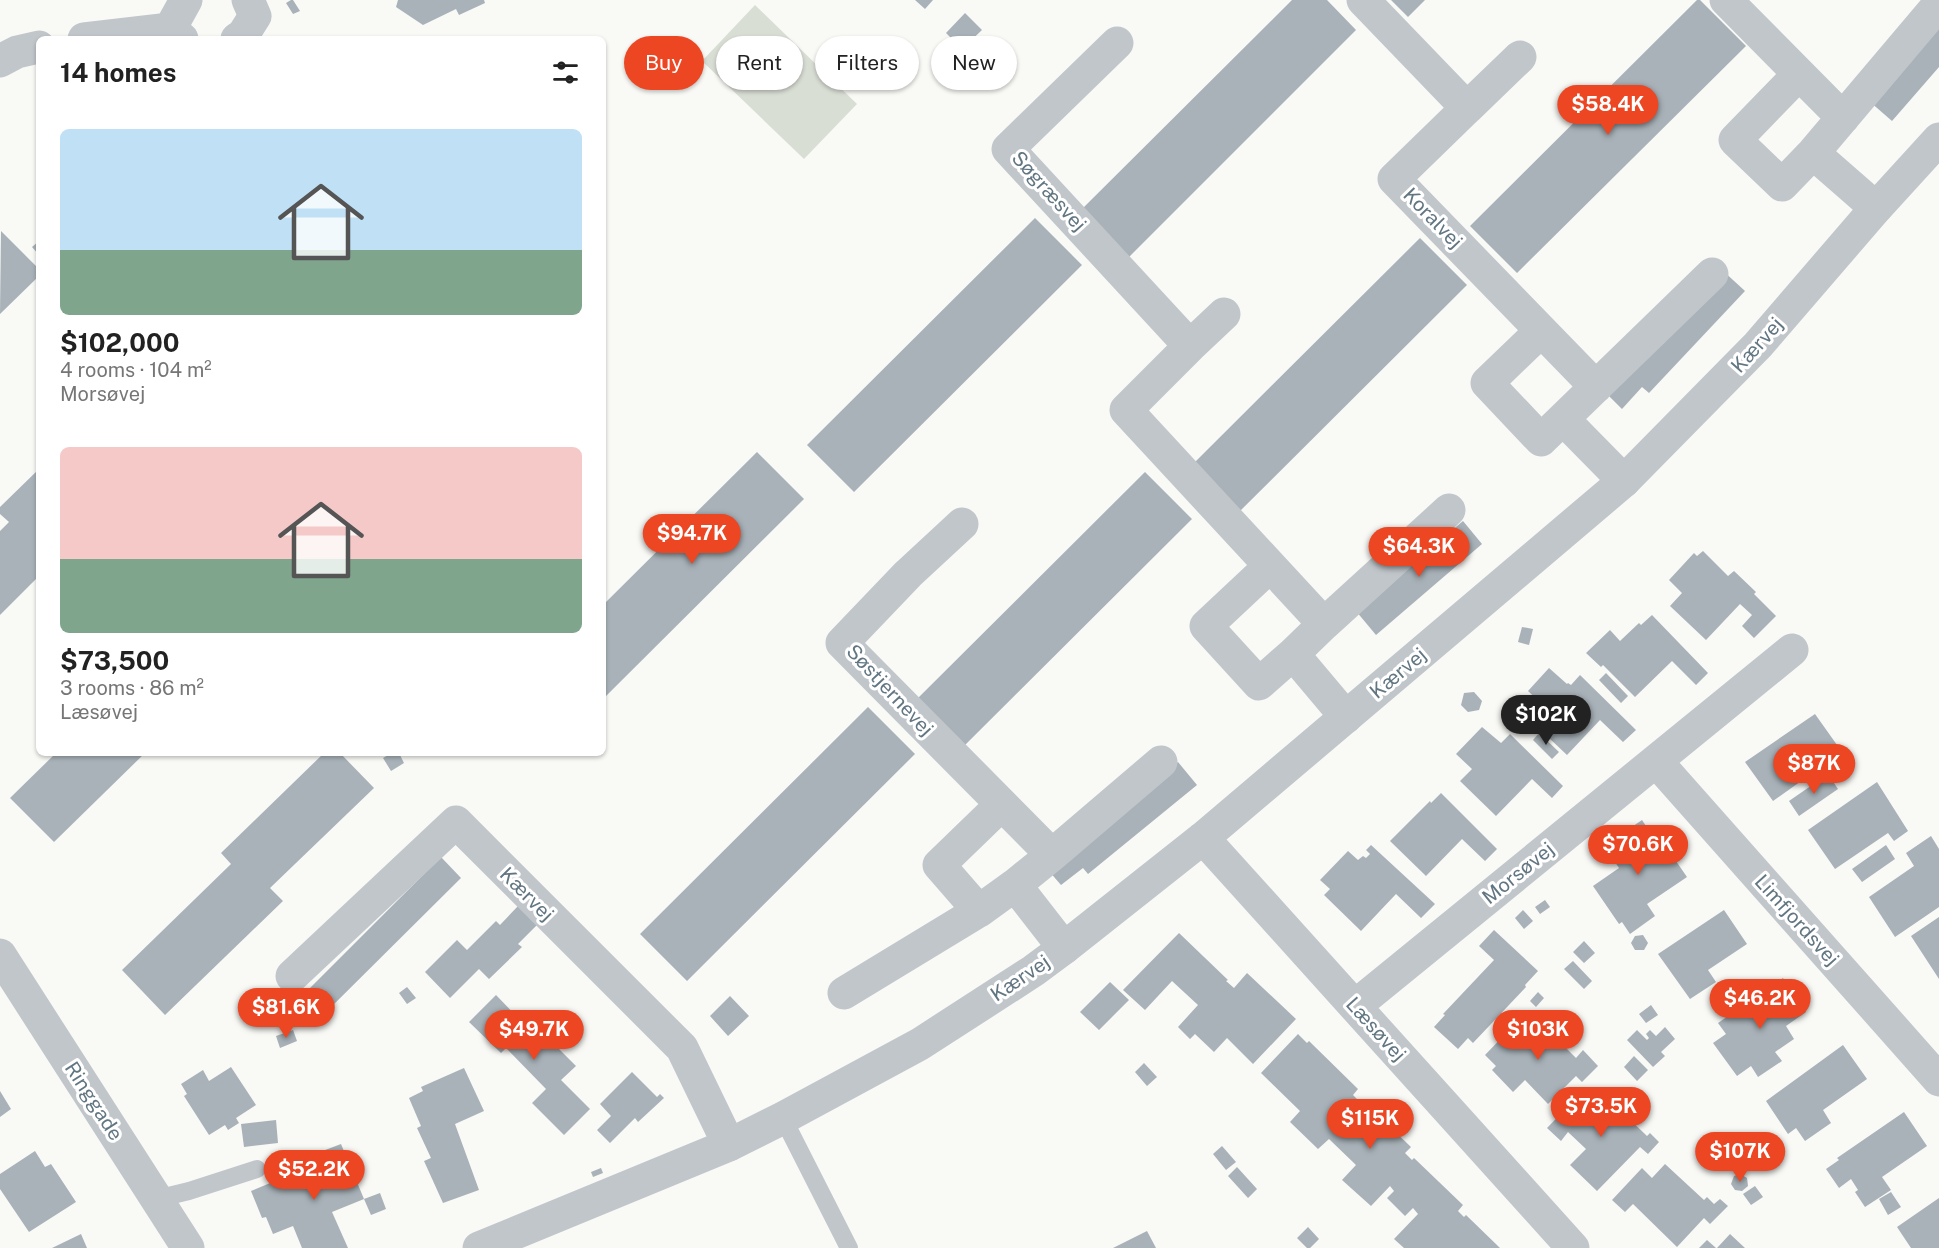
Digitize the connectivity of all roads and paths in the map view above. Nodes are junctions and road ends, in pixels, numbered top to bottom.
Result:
1 (186, 0) edge
2 (248, 0) edge
3 (1363, 0) edge
4 (1726, 0) edge
5 (1939, 4) edge
6 (176, 34) edge
7 (139, 36) edge
8 (242, 36) edge
9 (1117, 43) dead end
10 (36, 48) edge
11 (1520, 57) dead end
12 (0, 61) edge
13 (1799, 74) junction
14 (1467, 108) junction
15 (1843, 118) junction
16 (1939, 139) edge
17 (1813, 153) junction
18 (1876, 208) junction
19 (1712, 274) dead end
20 (1224, 314) dead end
21 (1541, 331) junction
22 (1190, 346) junction
23 (1596, 387) junction
24 (1563, 419) junction
25 (1624, 481) junction
26 (1449, 510) dead end
27 (962, 525) dead end
28 (1269, 567) junction
29 (1324, 624) junction
30 (1792, 650) dead end
31 (1293, 654) junction
32 (1347, 717) junction
33 (1656, 761) junction
34 (1161, 762) dead end
35 (1001, 805) junction
36 (1203, 838) junction
37 (1052, 855) junction
38 (1015, 885) junction
39 (980, 911) junction
40 (1064, 948) junction
41 (0, 955) edge
42 (292, 976) dead end
43 (844, 993) dead end
44 (1355, 1006) junction
45 (1939, 1080) edge
46 (783, 1118) junction
47 (729, 1145) junction
48 (257, 1169) dead end
49 (156, 1199) junction
50 (188, 1248) edge
51 (478, 1248) edge
52 (849, 1248) edge
53 (1573, 1248) edge

1 - 6 street
2 - 8 street
3 - 14 street
4 - 13 street
5 - 15 street
6 - 7 street
9 - 22 street, Søgræsvej
10 - 12 street
11 - 14 street, Koralvej
13 - 15 street
13 - 17 street
14 - 21 street, Koralvej
15 - 17 street
16 - 18 street, Kærvej
17 - 18 street
18 - 25 street, Kærvej
19 - 23 street
20 - 22 street
21 - 23 street, Koralvej
21 - 24 street
22 - 28 street
23 - 24 street
24 - 25 street
25 - 32 street, Kærvej
26 - 29 street
27 - 35 street, Søstjernevej
28 - 29 street
28 - 31 street
29 - 31 street
30 - 33 street, Morsøvej
31 - 32 street
32 - 36 street, Kærvej
33 - 44 street, Morsøvej
33 - 45 street, Limfjordsvej
34 - 37 street
35 - 37 street, Søstjernevej
35 - 39 street
36 - 40 street, Kærvej
36 - 44 street, Læsøvej
37 - 38 street
38 - 39 street
38 - 40 street
39 - 43 street
40 - 46 street, Kærvej
41 - 49 street, Ringgade
42 - 47 street, Kærvej
44 - 53 street, Læsøvej
46 - 47 street, Kærvej
46 - 52 lane
47 - 51 street, Kærvej
48 - 49 lane
49 - 50 street, Ringgade

